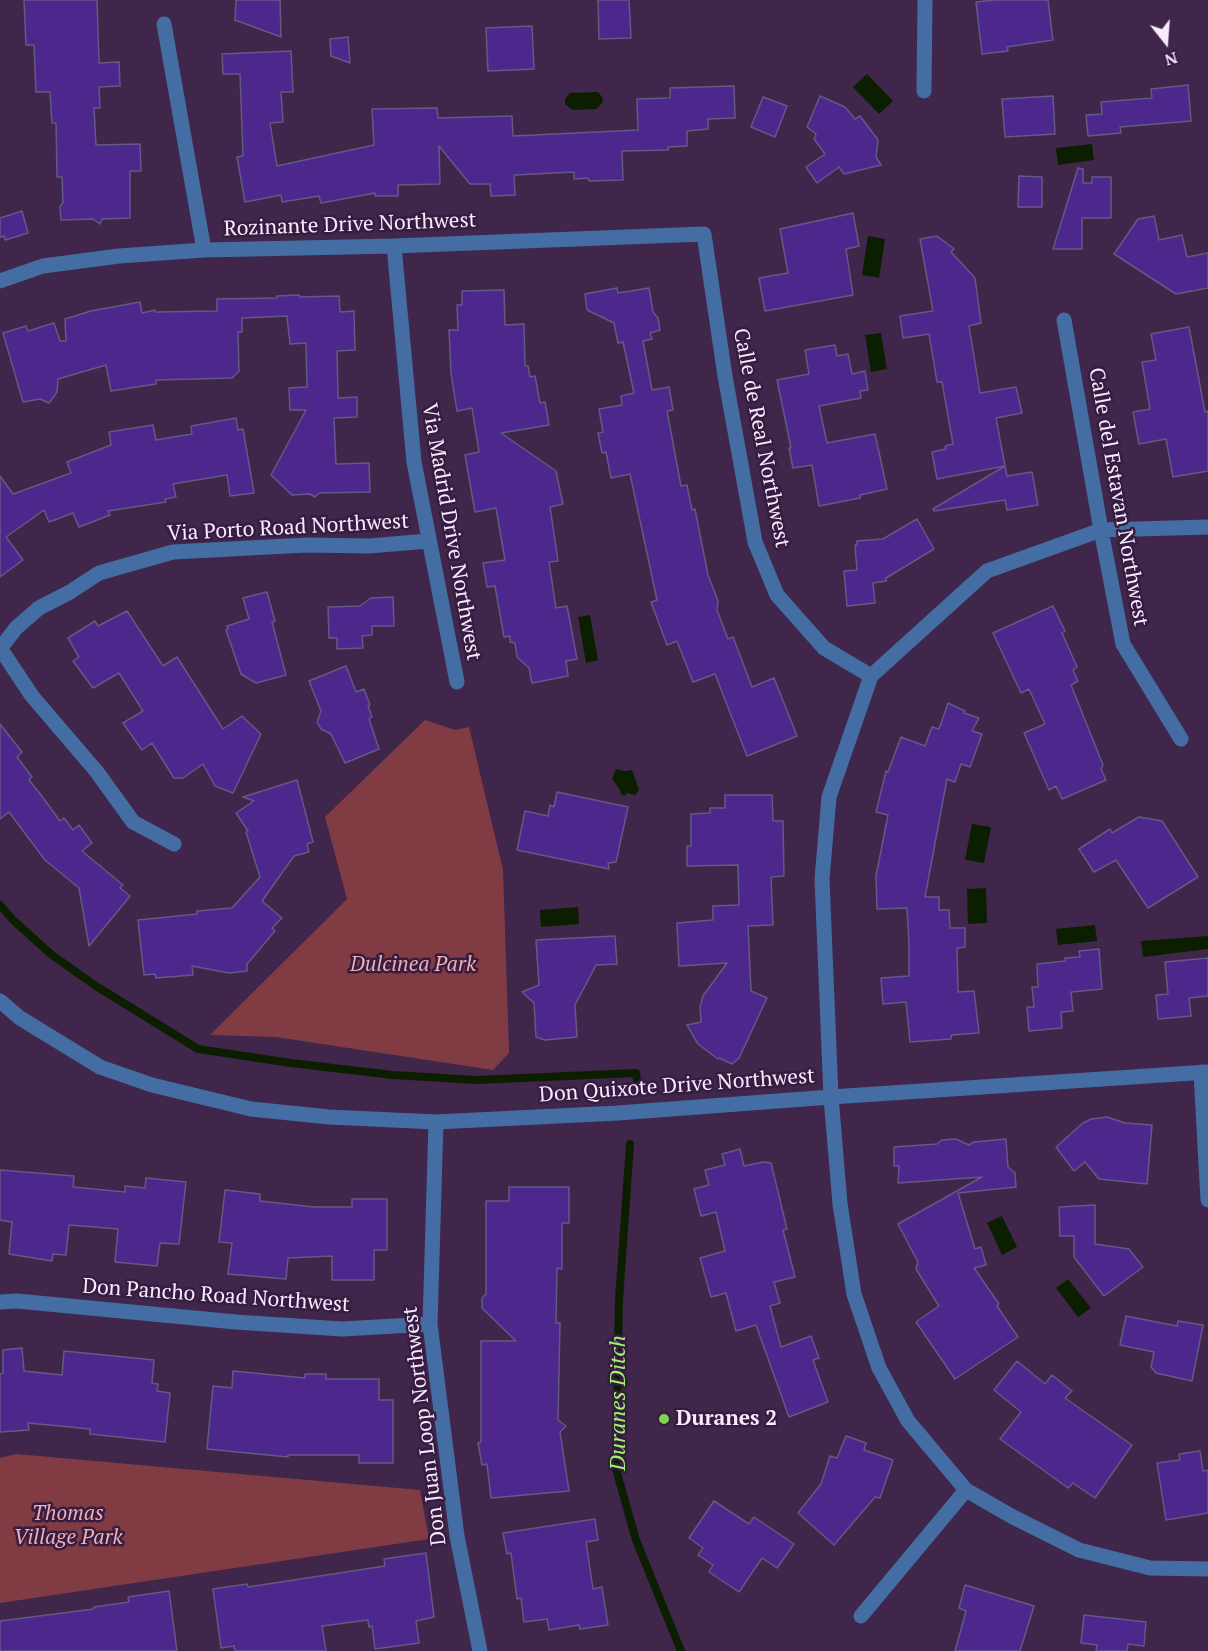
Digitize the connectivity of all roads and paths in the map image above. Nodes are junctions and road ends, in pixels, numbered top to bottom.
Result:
1 (925, 0) edge
2 (164, 24) dead end
3 (924, 91) dead end
4 (704, 234) joint
5 (394, 246) junction
6 (204, 249) junction
7 (0, 281) edge
8 (1064, 320) dead end
9 (1208, 527) edge
10 (1101, 530) junction
11 (428, 542) junction
12 (0, 648) edge
13 (871, 676) junction
14 (457, 682) dead end
15 (1181, 739) dead end
16 (174, 844) dead end
17 (0, 1001) edge
18 (1205, 1072) edge
19 (831, 1097) junction
20 (436, 1122) junction
21 (1208, 1200) edge
22 (0, 1302) edge
23 (430, 1324) junction
24 (966, 1490) junction
25 (1208, 1569) edge
26 (861, 1616) dead end
27 (480, 1651) edge

1 - 3 street
2 - 6 street
4 - 5 street, Rozinante Drive Northwest
4 - 13 street, Calle de Real Northwest
5 - 6 street, Rozinante Drive Northwest
5 - 11 street, Via Madrid Drive Northwest
6 - 7 street, Rozinante Drive Northwest
8 - 10 street, Calle del Estavan Northwest
9 - 10 street
10 - 13 street
10 - 15 street, Calle del Estavan Northwest
11 - 12 street, Via Porto Road Northwest
11 - 14 street, Via Madrid Drive Northwest
12 - 16 street
13 - 19 street
17 - 20 street, Don Quixote Drive Northwest
18 - 19 street, Don Quixote Drive Northwest
18 - 21 street
19 - 20 street, Don Quixote Drive Northwest
19 - 24 street
20 - 23 street, Don Juan Loop Northwest
22 - 23 street, Don Pancho Road Northwest
23 - 27 street, Don Juan Loop Northwest
24 - 25 street
24 - 26 street

